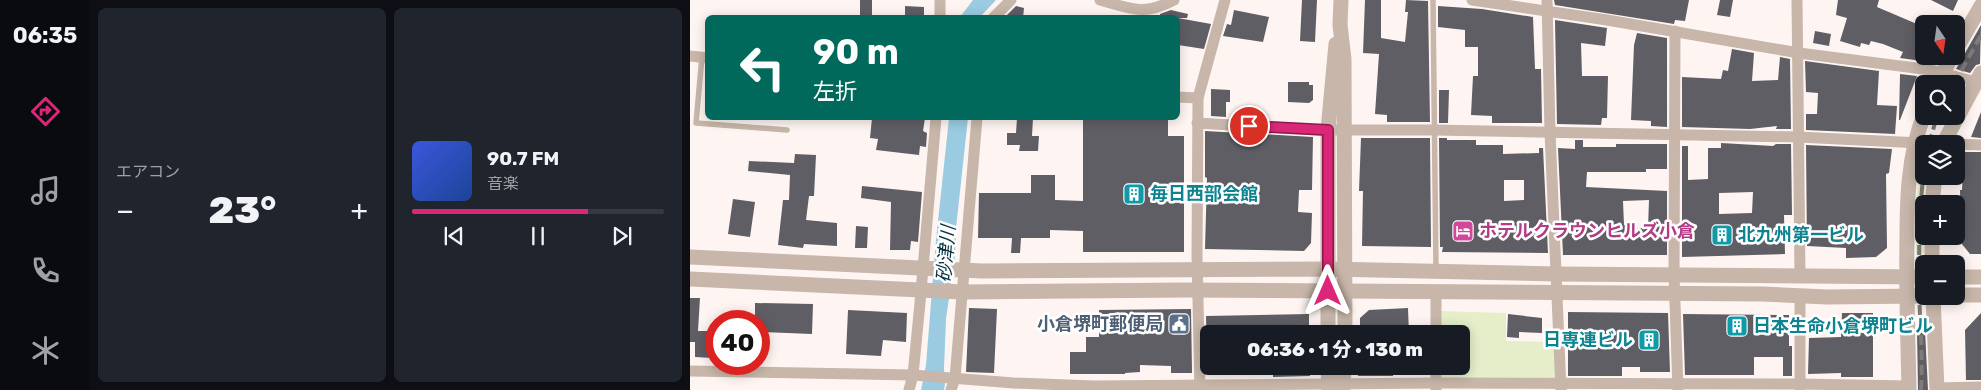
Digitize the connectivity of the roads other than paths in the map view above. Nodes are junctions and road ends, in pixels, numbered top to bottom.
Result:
1 (940, 0) edge
2 (1011, 0) edge
3 (1100, 0) edge
4 (1174, 0) edge
5 (1225, 0) edge
6 (1341, 0) edge
7 (1433, 0) edge
8 (1472, 0) edge
9 (1798, 0) edge
10 (1547, 5) edge
11 (1981, 6) edge
12 (940, 15) edge
13 (995, 15) edge
14 (1340, 25) junction
15 (1675, 31) junction
16 (1965, 34) edge
17 (1799, 53) junction
18 (690, 56) edge
19 (705, 57) edge
20 (1923, 75) edge
21 (1965, 77) edge
22 (1978, 77) edge
23 (1180, 97) edge
24 (1198, 98) junction
25 (936, 120) edge
26 (977, 120) edge
27 (1197, 123) junction
28 (787, 130) dead end
29 (1328, 130) junction
30 (1344, 130) junction
31 (1435, 130) junction
32 (1550, 132) junction
33 (1947, 135) edge
34 (1674, 136) junction
35 (1798, 137) junction
36 (1915, 142) joint
37 (1965, 144) edge
38 (1981, 145) edge
39 (690, 257) edge
40 (926, 269) junction
41 (1328, 269) junction
42 (1344, 269) junction
43 (1198, 270) junction
44 (1436, 270) junction
45 (960, 271) junction
46 (1556, 274) junction
47 (1674, 274) junction
48 (1800, 276) junction
49 (1907, 277) junction
50 (1915, 277) edge
51 (1965, 277) edge
52 (1981, 277) edge
53 (690, 279) edge
54 (924, 290) junction
55 (1198, 290) junction
56 (1328, 291) junction
57 (1345, 291) junction
58 (1436, 291) junction
59 (959, 292) junction
60 (1557, 293) junction
61 (1674, 294) junction
62 (1981, 294) edge
63 (1965, 295) edge
64 (1800, 296) junction
65 (1907, 296) junction
66 (1915, 296) edge
67 (1933, 305) edge
68 (1328, 325) edge
69 (1344, 325) edge
70 (1436, 325) edge
71 (690, 371) edge
72 (913, 374) junction
73 (952, 377) junction
74 (1436, 386) edge
75 (1200, 387) edge
76 (1329, 387) edge
77 (1344, 387) edge
78 (1561, 387) edge
79 (1678, 387) edge
80 (1800, 387) edge
81 (1981, 387) edge
82 (1909, 388) edge
83 (1937, 389) edge
84 (909, 390) edge
85 (951, 390) edge

1 - 12 street
2 - 13 street
3 - 4 street
5 - 24 street
6 - 14 street
7 - 31 lane
8 - 10 street
9 - 17 street
10 - 15 street
10 - 32 street
11 - 16 street
14 - 29 street
14 - 30 street
15 - 17 street
15 - 34 street
17 - 20 street
17 - 35 street
18 - 19 street
19 - 28 lane
21 - 22 street
22 - 33 street
23 - 24 street
24 - 27 street
25 - 40 street
26 - 45 street
27 - 29 street
27 - 43 street
29 - 30 street
29 - 41 street
30 - 31 street
30 - 42 street
31 - 32 street
31 - 44 lane
32 - 34 street
32 - 46 street
34 - 35 street
34 - 47 street
35 - 36 street
35 - 48 street
36 - 49 street
37 - 38 street
39 - 40 street
40 - 45 street
40 - 54 street
41 - 42 street
41 - 43 street
41 - 56 street
42 - 44 street
42 - 57 street
43 - 45 street
43 - 55 street
44 - 46 street
45 - 59 street
46 - 47 street
46 - 60 street
47 - 48 street
47 - 61 street
48 - 49 street
49 - 50 street
49 - 65 street
51 - 52 street
53 - 54 street
54 - 59 street
54 - 72 street
55 - 56 street
55 - 59 street
55 - 75 street
56 - 57 street
56 - 68 street
57 - 58 street
57 - 69 street
58 - 60 street
58 - 70 street
59 - 73 street
60 - 61 street
60 - 78 street
61 - 64 street
61 - 79 street
62 - 63 street
64 - 65 street
64 - 80 street
65 - 66 street
65 - 82 street
67 - 83 street
71 - 72 street
72 - 73 street
72 - 84 street
73 - 75 street
73 - 85 street
74 - 77 street
74 - 78 street
75 - 76 street
76 - 77 street
78 - 79 street
79 - 80 street
80 - 82 street
81 - 83 street

